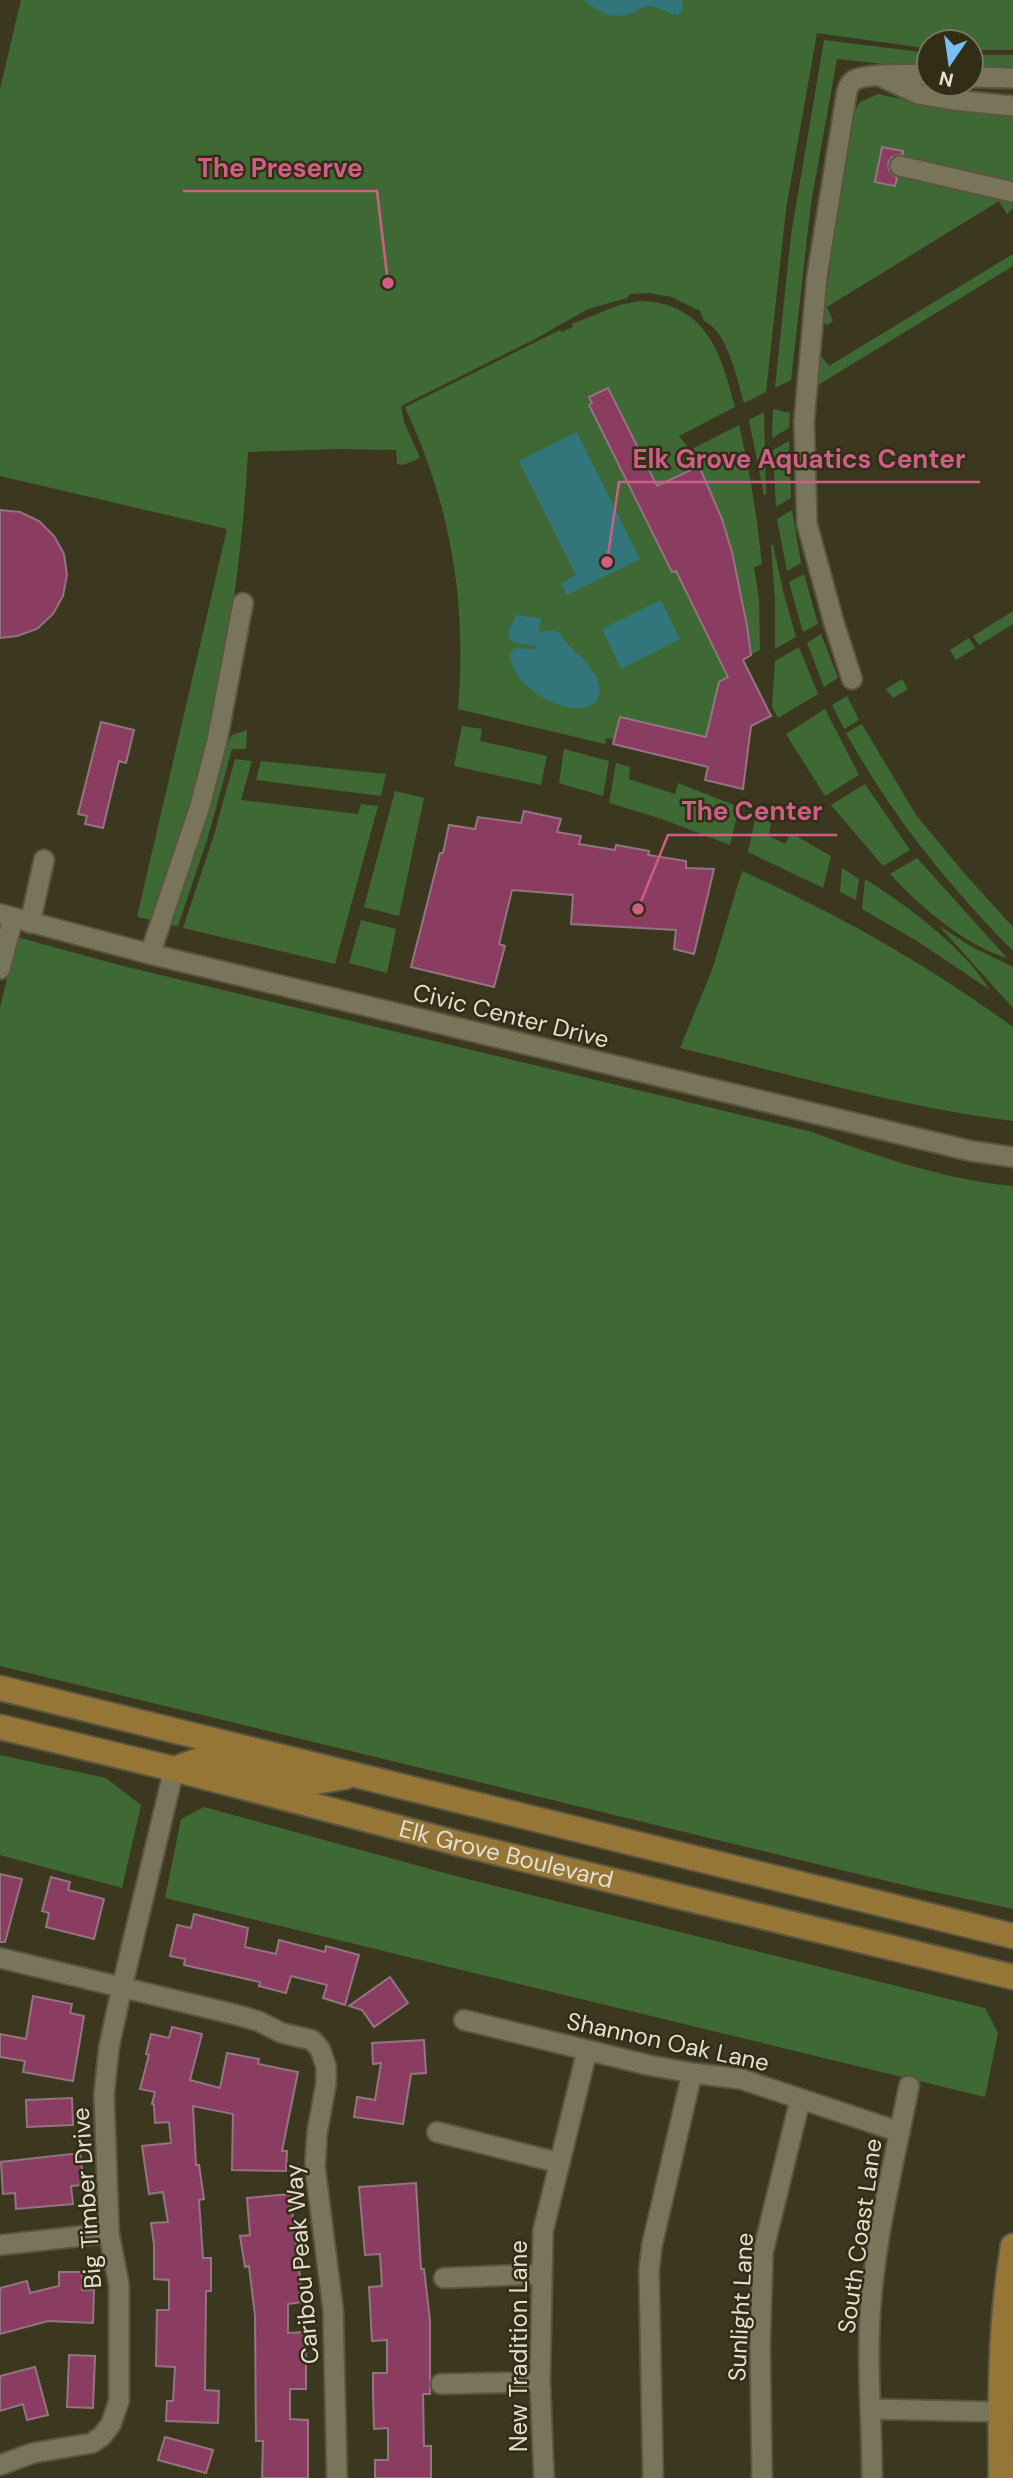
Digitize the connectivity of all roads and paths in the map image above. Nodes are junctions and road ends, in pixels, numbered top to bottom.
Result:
1 (915, 76) edge
2 (881, 77) junction
3 (985, 77) edge
4 (1013, 78) edge
5 (1013, 106) edge
6 (900, 166) dead end
7 (1013, 192) edge
8 (243, 603) dead end
9 (852, 679) dead end
10 (44, 860) dead end
11 (14, 918) edge
12 (150, 954) junction
13 (0, 969) edge
14 (1013, 1157) edge
15 (0, 1688) edge
16 (0, 1711) edge
17 (0, 1727) edge
18 (177, 1731) junction
19 (174, 1769) junction
20 (356, 1775) junction
21 (1013, 1936) edge
22 (0, 1958) edge
23 (1013, 1977) edge
24 (121, 1987) junction
25 (464, 2020) dead end
26 (587, 2050) junction
27 (692, 2073) junction
28 (909, 2086) dead end
29 (800, 2100) junction
30 (900, 2132) junction
31 (437, 2133) dead end
32 (560, 2163) junction
33 (108, 2233) junction
34 (0, 2245) edge
35 (1013, 2246) edge
36 (541, 2274) junction
37 (444, 2278) dead end
38 (540, 2382) junction
39 (441, 2384) dead end
40 (872, 2409) junction
41 (1007, 2411) edge
42 (0, 2465) edge
43 (337, 2478) edge
44 (544, 2478) edge
45 (653, 2478) edge
46 (762, 2478) edge
47 (872, 2478) edge
48 (1000, 2478) edge

1 - 2 street
2 - 5 street
2 - 9 street
3 - 4 street
6 - 7 street
8 - 12 street
10 - 11 street
11 - 12 street, Civic Center Drive
11 - 13 street
12 - 14 street, Civic Center Drive
15 - 18 main road, Elk Grove Boulevard
16 - 18 main road
17 - 19 main road, Elk Grove Boulevard
18 - 20 main road, Elk Grove Boulevard
19 - 20 main road
19 - 23 main road, Elk Grove Boulevard
19 - 24 street, Big Timber Drive
20 - 21 main road, Elk Grove Boulevard
22 - 24 street
24 - 33 street, Big Timber Drive
24 - 43 street, Caribou Peak Way
25 - 26 street, Shannon Oak Lane
26 - 27 street, Shannon Oak Lane
26 - 32 street, New Tradition Lane
27 - 29 street, Shannon Oak Lane
27 - 45 street
28 - 30 street, South Coast Lane
29 - 30 street, Shannon Oak Lane
29 - 46 street, Sunlight Lane
30 - 40 street, South Coast Lane
31 - 32 street
32 - 36 street, New Tradition Lane
33 - 34 street
33 - 42 street, Big Timber Drive
35 - 41 main road
36 - 37 street
36 - 38 street, New Tradition Lane
38 - 39 street
38 - 44 street, New Tradition Lane
40 - 41 street
40 - 47 street, South Coast Lane
41 - 48 main road

